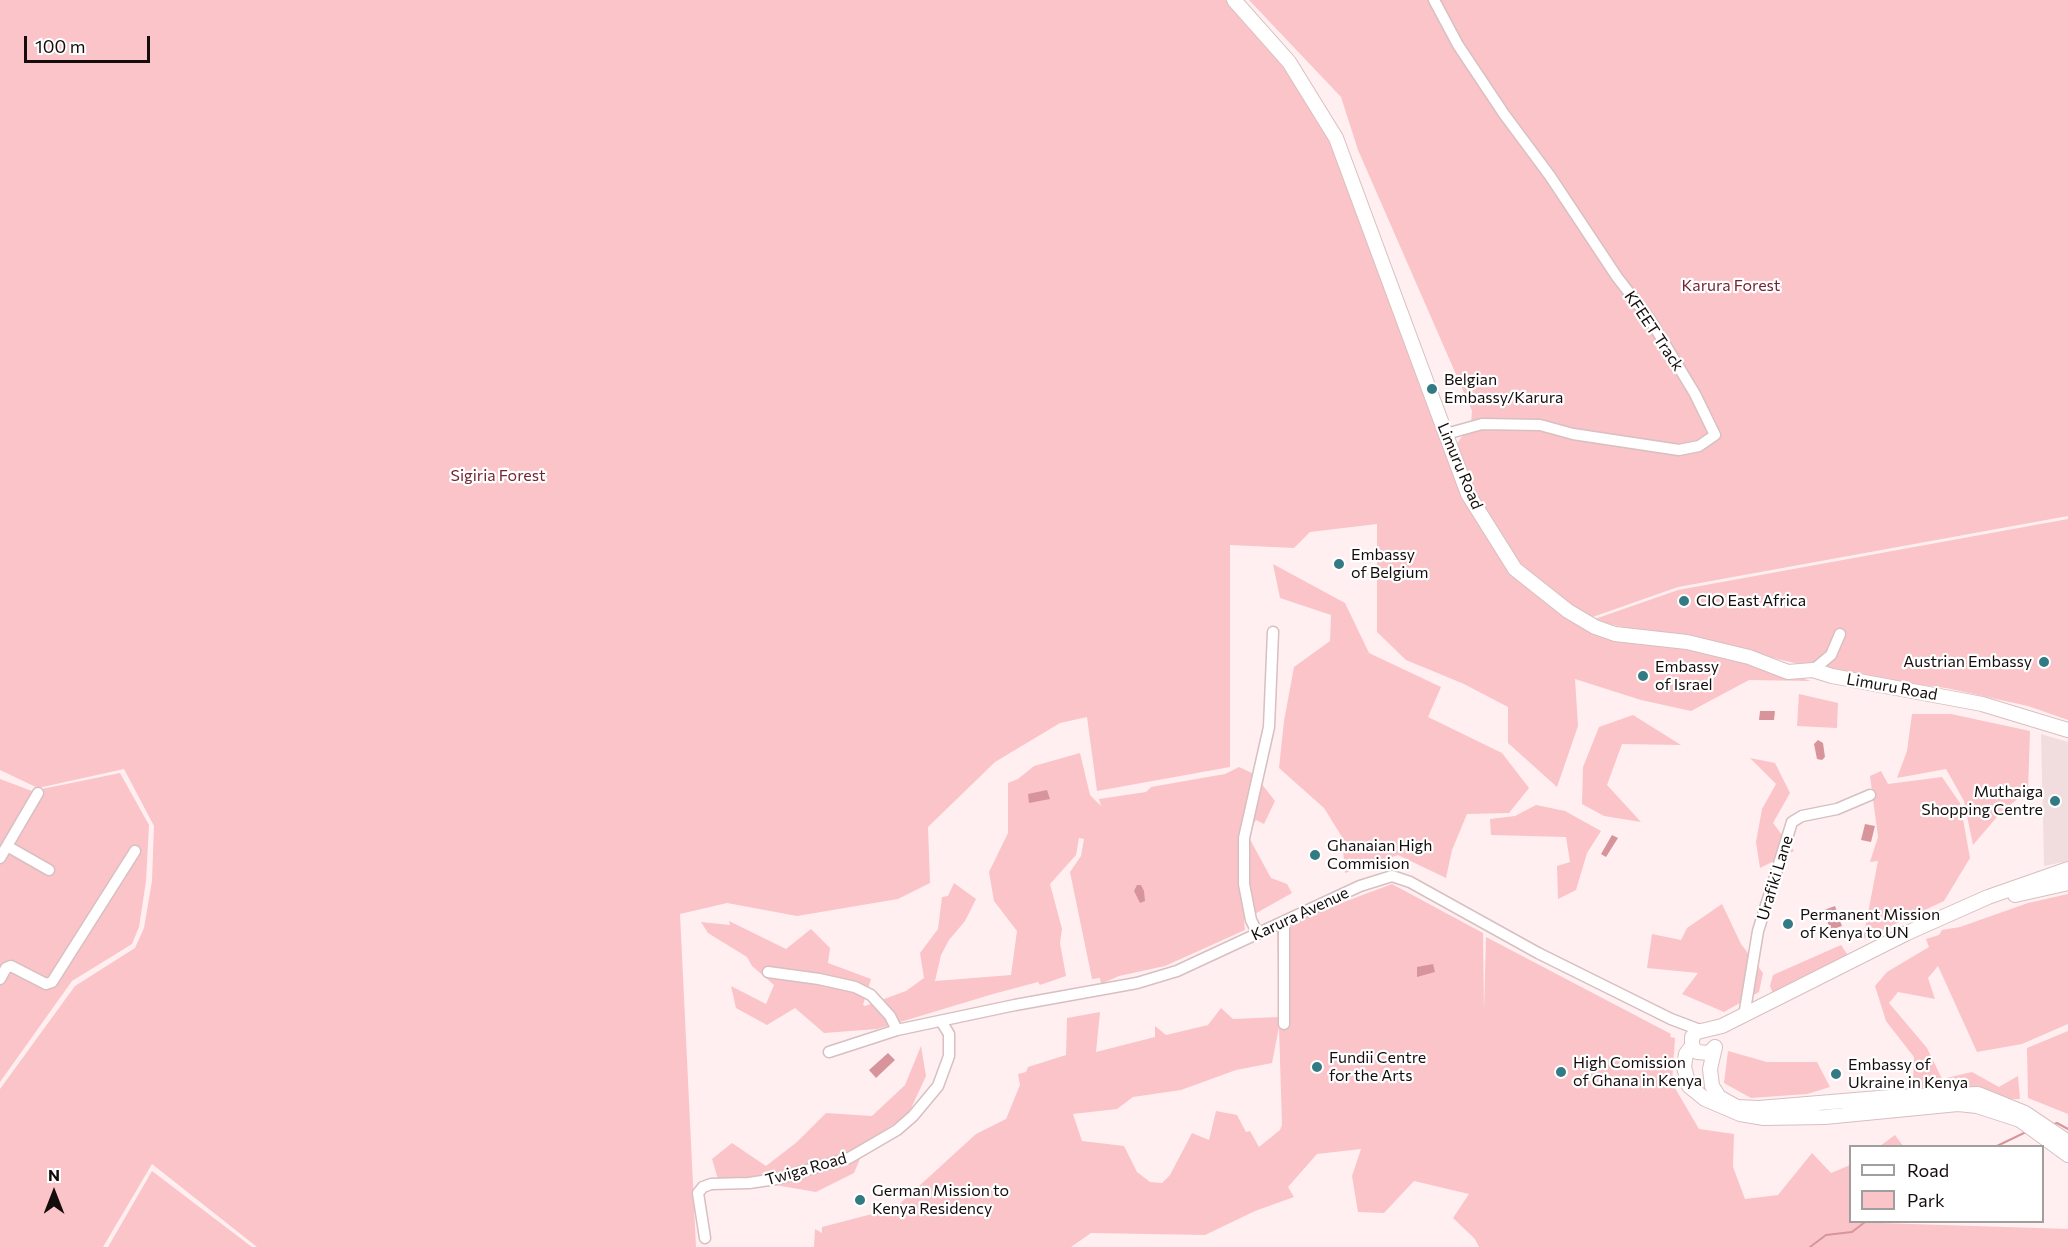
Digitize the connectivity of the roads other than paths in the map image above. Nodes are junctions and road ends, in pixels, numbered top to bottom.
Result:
1 (1234, 0) edge
2 (1434, 0) edge
3 (1446, 434) junction
4 (1273, 632) dead end
5 (1840, 634) dead end
6 (1814, 670) junction
7 (2068, 730) edge
8 (38, 793) dead end
9 (1870, 795) dead end
10 (7, 846) junction
11 (135, 851) dead end
12 (0, 858) edge
13 (2068, 869) edge
14 (49, 870) dead end
15 (2068, 883) edge
16 (1284, 921) junction
17 (1258, 934) junction
18 (768, 972) dead end
19 (0, 979) edge
20 (1744, 1016) junction
21 (941, 1021) junction
22 (1284, 1024) dead end
23 (901, 1030) junction
24 (1698, 1037) junction
25 (1716, 1045) junction
26 (829, 1052) dead end
27 (2039, 1126) junction
28 (2052, 1137) junction
29 (2068, 1142) edge
30 (2068, 1155) edge
31 (705, 1238) dead end

1 - 3 main road, Limuru Road
2 - 3 street, KFEET Track
3 - 6 main road, Limuru Road
4 - 17 street
5 - 6 street
6 - 7 main road, Limuru Road
8 - 10 street
9 - 20 street, Urafiki Lane
10 - 12 street
10 - 14 street
11 - 19 street
13 - 20 main road
15 - 25 main road
16 - 17 street, Karura Avenue
16 - 22 street
16 - 24 street, Karura Avenue
17 - 21 street, Karura Avenue
18 - 23 street
20 - 24 main road
21 - 23 street, Karura Avenue
21 - 31 street, Twiga Road
23 - 26 street, Karura Avenue
24 - 25 main road
24 - 25 main road
24 - 27 main road
25 - 27 main road
27 - 28 main road
28 - 29 main road
28 - 30 main road

